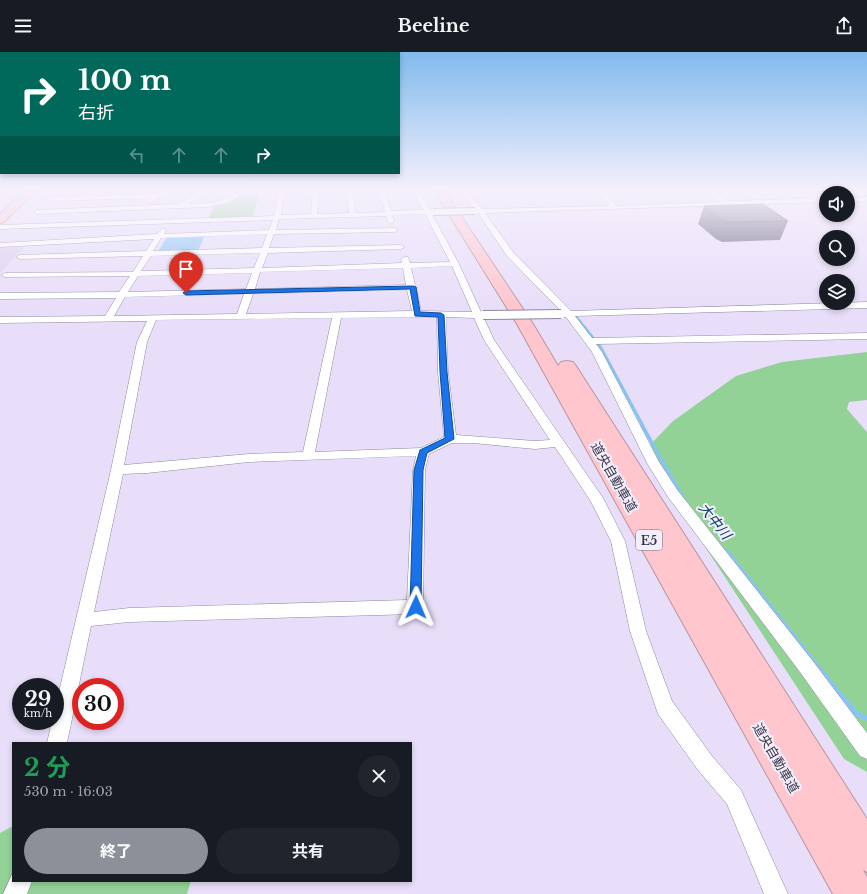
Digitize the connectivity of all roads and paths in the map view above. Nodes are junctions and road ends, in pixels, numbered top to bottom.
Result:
1 (164, 228) edge
2 (273, 228) edge
3 (394, 228) edge
4 (442, 228) edge
5 (452, 228) edge
6 (475, 228) edge
7 (491, 228) edge
8 (272, 232) junction
9 (160, 235) junction
10 (398, 238) junction
11 (33, 243) junction
12 (0, 245) edge
13 (265, 251) junction
14 (147, 254) junction
15 (16, 262) junction
16 (455, 264) junction
17 (407, 266) junction
18 (258, 270) junction
19 (134, 274) junction
20 (2, 278) edge
21 (413, 287) junction
22 (250, 291) junction
23 (122, 295) junction
24 (0, 296) edge
25 (867, 305) edge
26 (565, 313) junction
27 (417, 314) junction
28 (441, 315) junction
29 (480, 315) junction
30 (337, 316) junction
31 (240, 317) junction
32 (153, 318) junction
33 (106, 319) junction
34 (0, 320) edge
35 (867, 336) edge
36 (590, 341) junction
37 (450, 439) junction
38 (558, 443) junction
39 (423, 452) junction
40 (308, 456) junction
41 (117, 470) junction
42 (83, 620) junction
43 (57, 742) edge
44 (867, 749) edge
45 (867, 853) edge
46 (20, 882) edge
47 (15, 894) edge
48 (776, 894) edge
49 (855, 894) edge

1 - 9 street
2 - 8 street
3 - 10 street
4 - 16 street
5 - 49 highway, 道央自動車道 / E5
6 - 45 highway, 道央自動車道 / E5
7 - 26 street
8 - 9 street
8 - 10 street
8 - 13 street
9 - 11 street
9 - 14 street
10 - 13 street
10 - 17 street
11 - 12 street
11 - 15 street
13 - 14 street
13 - 18 street
14 - 15 street
14 - 19 street
15 - 20 street
16 - 17 street
16 - 29 street
17 - 18 street
17 - 21 street
18 - 19 street
18 - 22 street
19 - 20 street
19 - 23 street
21 - 22 street
21 - 27 street
22 - 23 street
22 - 31 street
23 - 24 street
23 - 33 street
25 - 26 street
26 - 29 street, bridge
26 - 36 street
27 - 28 street
27 - 30 street
28 - 29 street
28 - 37 street
29 - 38 street
30 - 31 street
30 - 40 street
31 - 32 street
32 - 33 street
32 - 41 street
33 - 34 street
35 - 36 street
36 - 44 street
37 - 38 street
37 - 39 street
38 - 48 street
39 - 40 street
39 - 42 street
40 - 41 street
41 - 42 street
42 - 43 street
46 - 47 street

